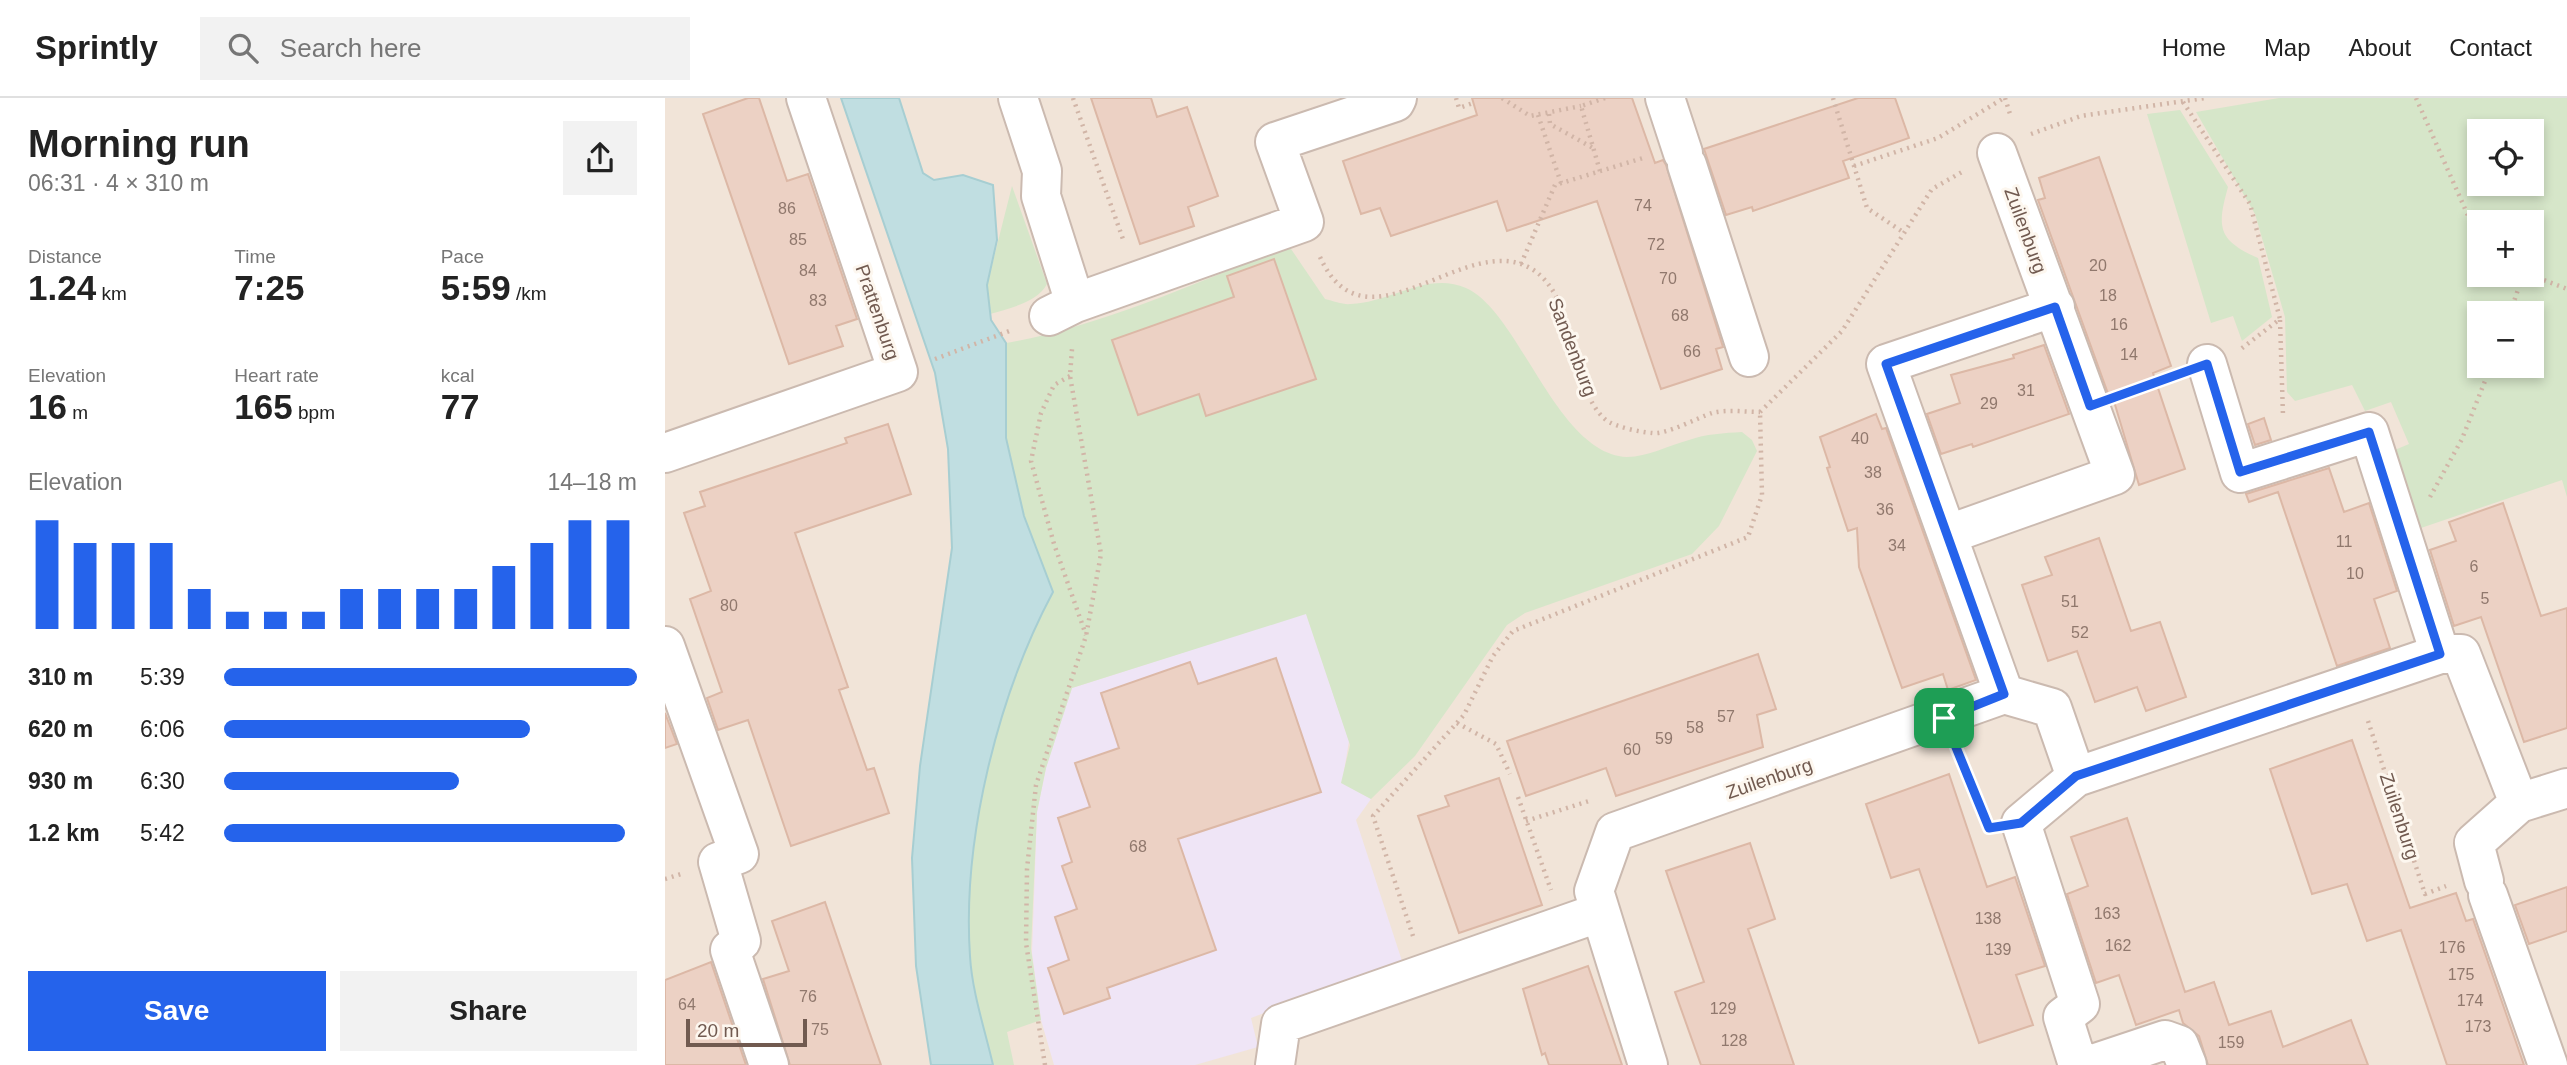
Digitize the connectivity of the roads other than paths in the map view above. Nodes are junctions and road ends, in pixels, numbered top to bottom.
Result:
1 (806, 98) edge
2 (1018, 98) edge
3 (1398, 98) edge
4 (1664, 98) edge
5 (1997, 153) road end
6 (2055, 307) junction
7 (1749, 357) dead end
8 (2207, 364) road end
9 (665, 453) edge
10 (1949, 534) junction
11 (665, 646) edge
12 (2440, 654) junction
13 (2004, 694) junction
14 (2076, 776) junction
15 (2567, 788) edge
16 (2519, 803) junction
17 (1581, 920) junction
18 (1271, 1064) edge
19 (769, 1065) edge
20 (1648, 1065) edge
21 (2078, 1065) edge
22 (2090, 1065) edge
23 (2187, 1065) edge
24 (2548, 1065) edge

1 - 9 street, Prattenburg
2 - 3 street
4 - 7 street
5 - 6 street, Zuilenburg
6 - 10 street, Zuilenburg
6 - 10 street
8 - 12 street
10 - 13 street
11 - 19 street
12 - 14 street
12 - 16 street
13 - 14 street
13 - 17 street, Zuilenburg
14 - 21 street
15 - 16 street
16 - 24 street
17 - 18 street
17 - 20 street, Zuilenburg
22 - 23 street

